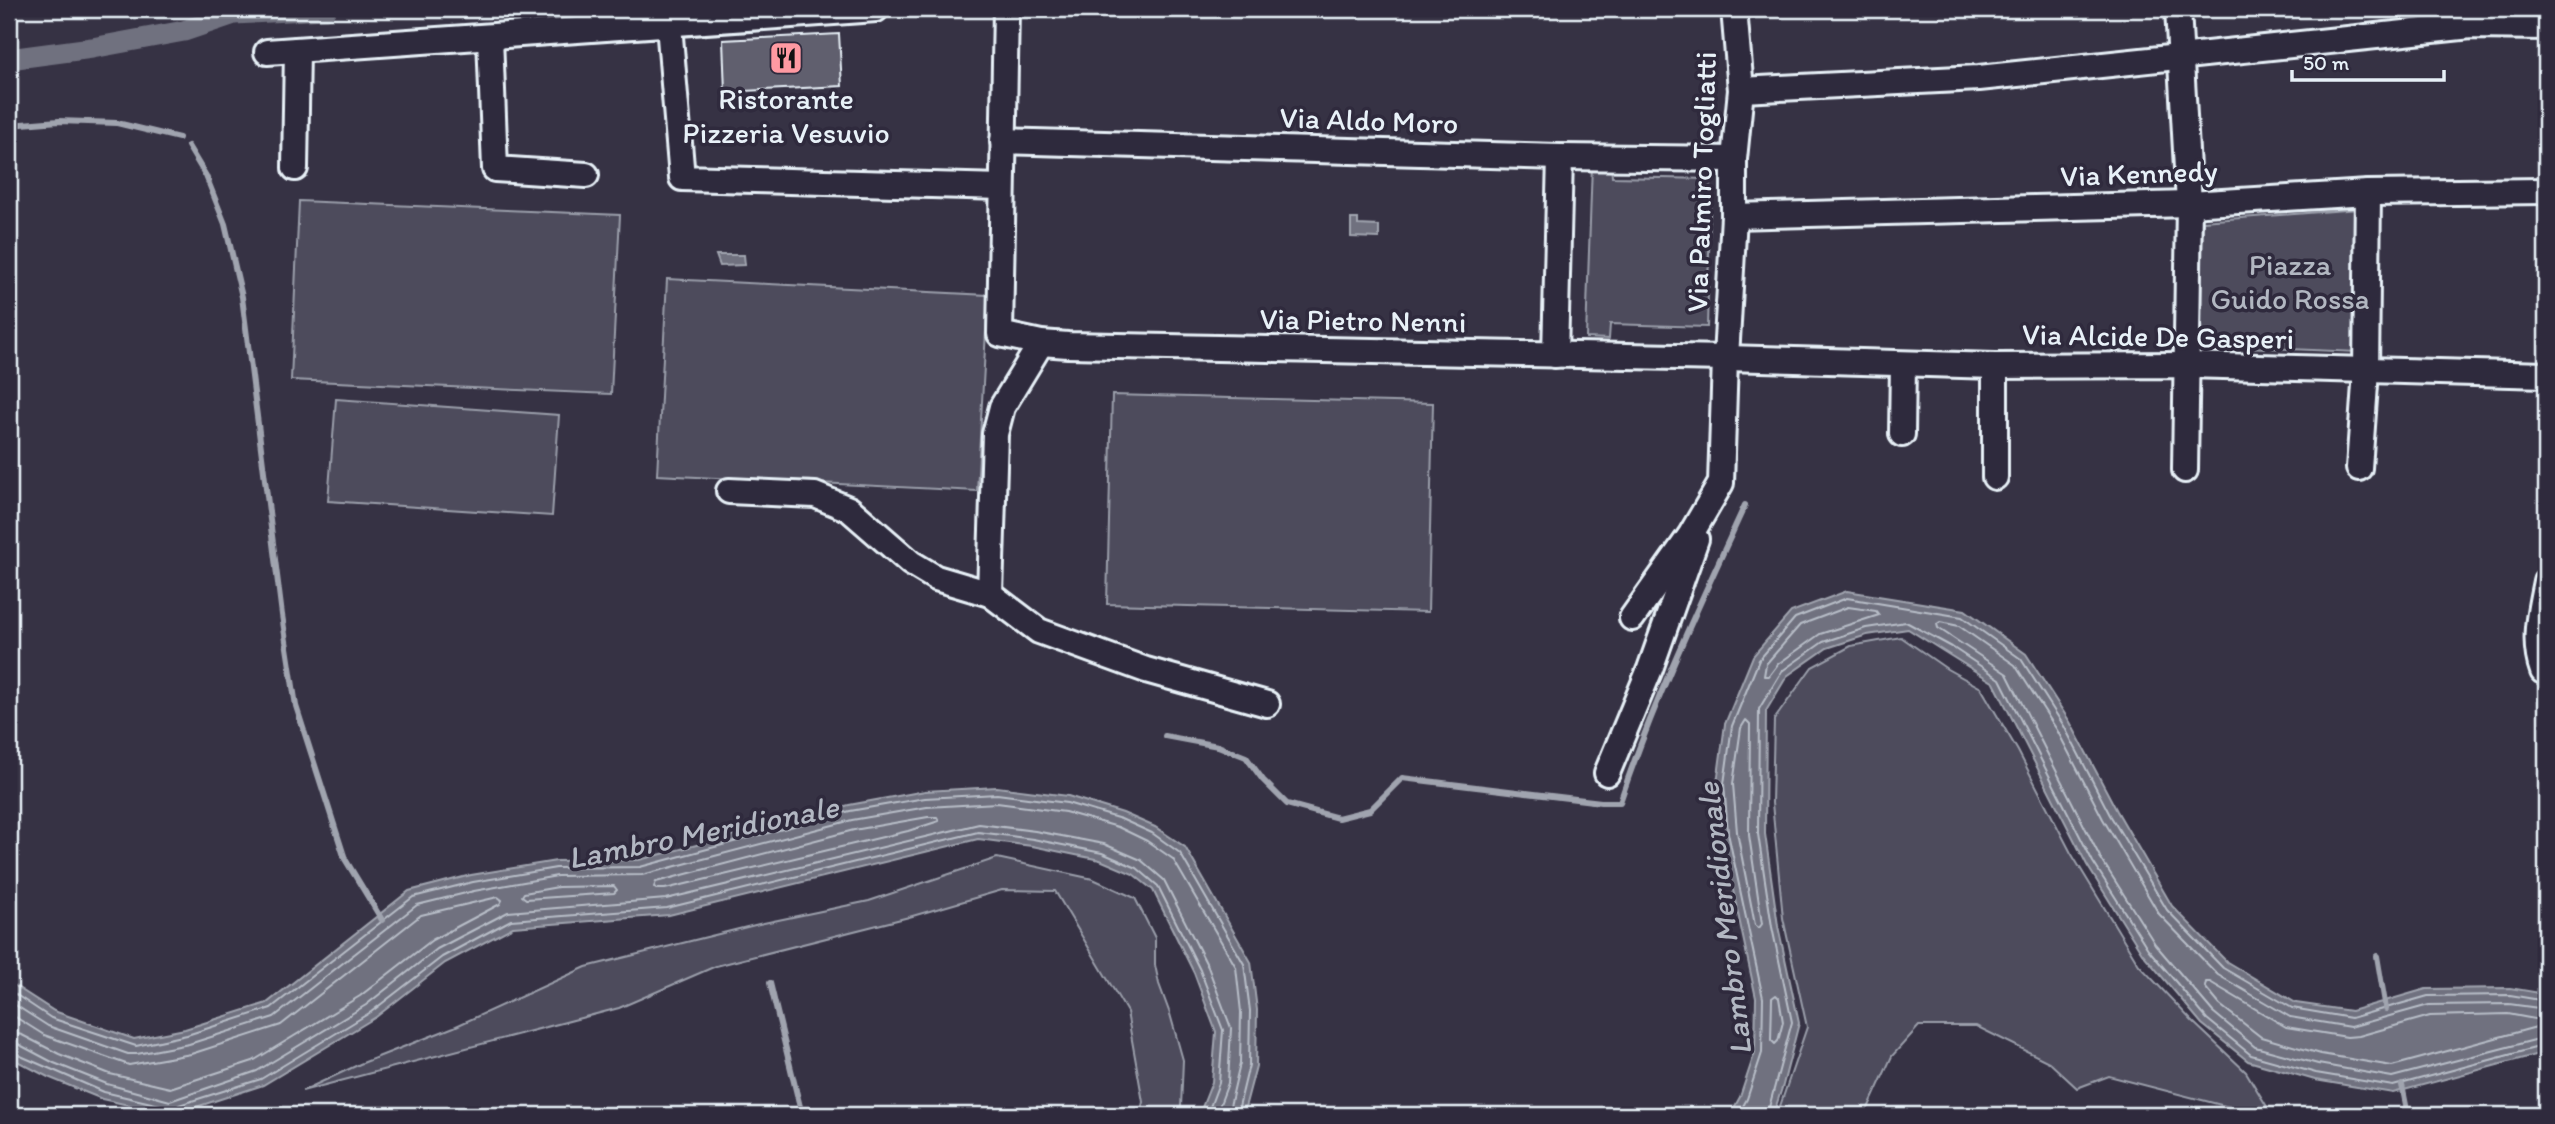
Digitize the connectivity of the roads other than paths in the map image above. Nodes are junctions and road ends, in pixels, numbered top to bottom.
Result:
1 (876, 9) edge
2 (1006, 9) edge
3 (1734, 9) edge
4 (2178, 9) edge
5 (669, 25) junction
6 (2546, 27) edge
7 (490, 37) junction
8 (297, 50) junction
9 (267, 52) dead end
10 (2181, 55) junction
11 (1741, 90) junction
12 (1003, 141) junction
13 (1560, 157) junction
14 (1734, 159) junction
15 (295, 168) dead end
16 (586, 175) dead end
17 (1002, 187) junction
18 (2546, 191) edge
19 (2368, 193) junction
20 (2189, 204) junction
21 (1734, 216) junction
22 (1041, 343) junction
23 (1556, 355) junction
24 (1726, 358) junction
25 (1903, 364) junction
26 (2187, 365) junction
27 (1995, 366) junction
28 (2366, 371) junction
29 (2546, 375) edge
30 (1902, 434) dead end
31 (2359, 468) dead end
32 (2185, 470) dead end
33 (1995, 477) dead end
34 (729, 491) dead end
35 (1704, 512) junction
36 (2546, 581) edge
37 (990, 594) junction
38 (1632, 618) dead end
39 (2543, 671) dead end
40 (1267, 704) dead end
41 (1607, 774) dead end

1 - 5 street
2 - 12 street
3 - 11 street, Via Palmiro Togliatti
4 - 10 street
5 - 7 street
5 - 17 street
6 - 10 street
7 - 8 street
7 - 16 street
8 - 9 street
8 - 15 street
10 - 11 street
10 - 20 street
11 - 14 street, Via Palmiro Togliatti
12 - 13 street, Via Aldo Moro
12 - 17 street
13 - 14 street, Via Aldo Moro
13 - 23 street
14 - 21 street, Via Palmiro Togliatti
17 - 22 street, Via Pietro Nenni
18 - 19 street, Via Kennedy
19 - 20 street, Via Kennedy
19 - 28 street
20 - 21 street, Via Kennedy
20 - 26 street
21 - 24 street, Via Palmiro Togliatti
22 - 23 street, Via Pietro Nenni
22 - 37 street
23 - 24 street, Via Pietro Nenni
24 - 25 street, Via Alcide De Gasperi
24 - 35 street, Via Palmiro Togliatti
25 - 27 street, Via Alcide De Gasperi
25 - 30 street
26 - 27 street, Via Alcide De Gasperi
26 - 28 street, Via Alcide De Gasperi
26 - 32 street
27 - 33 street
28 - 29 street, Via Alcide De Gasperi
28 - 31 street
34 - 37 street
35 - 38 street
35 - 41 street
36 - 39 street
37 - 40 street

